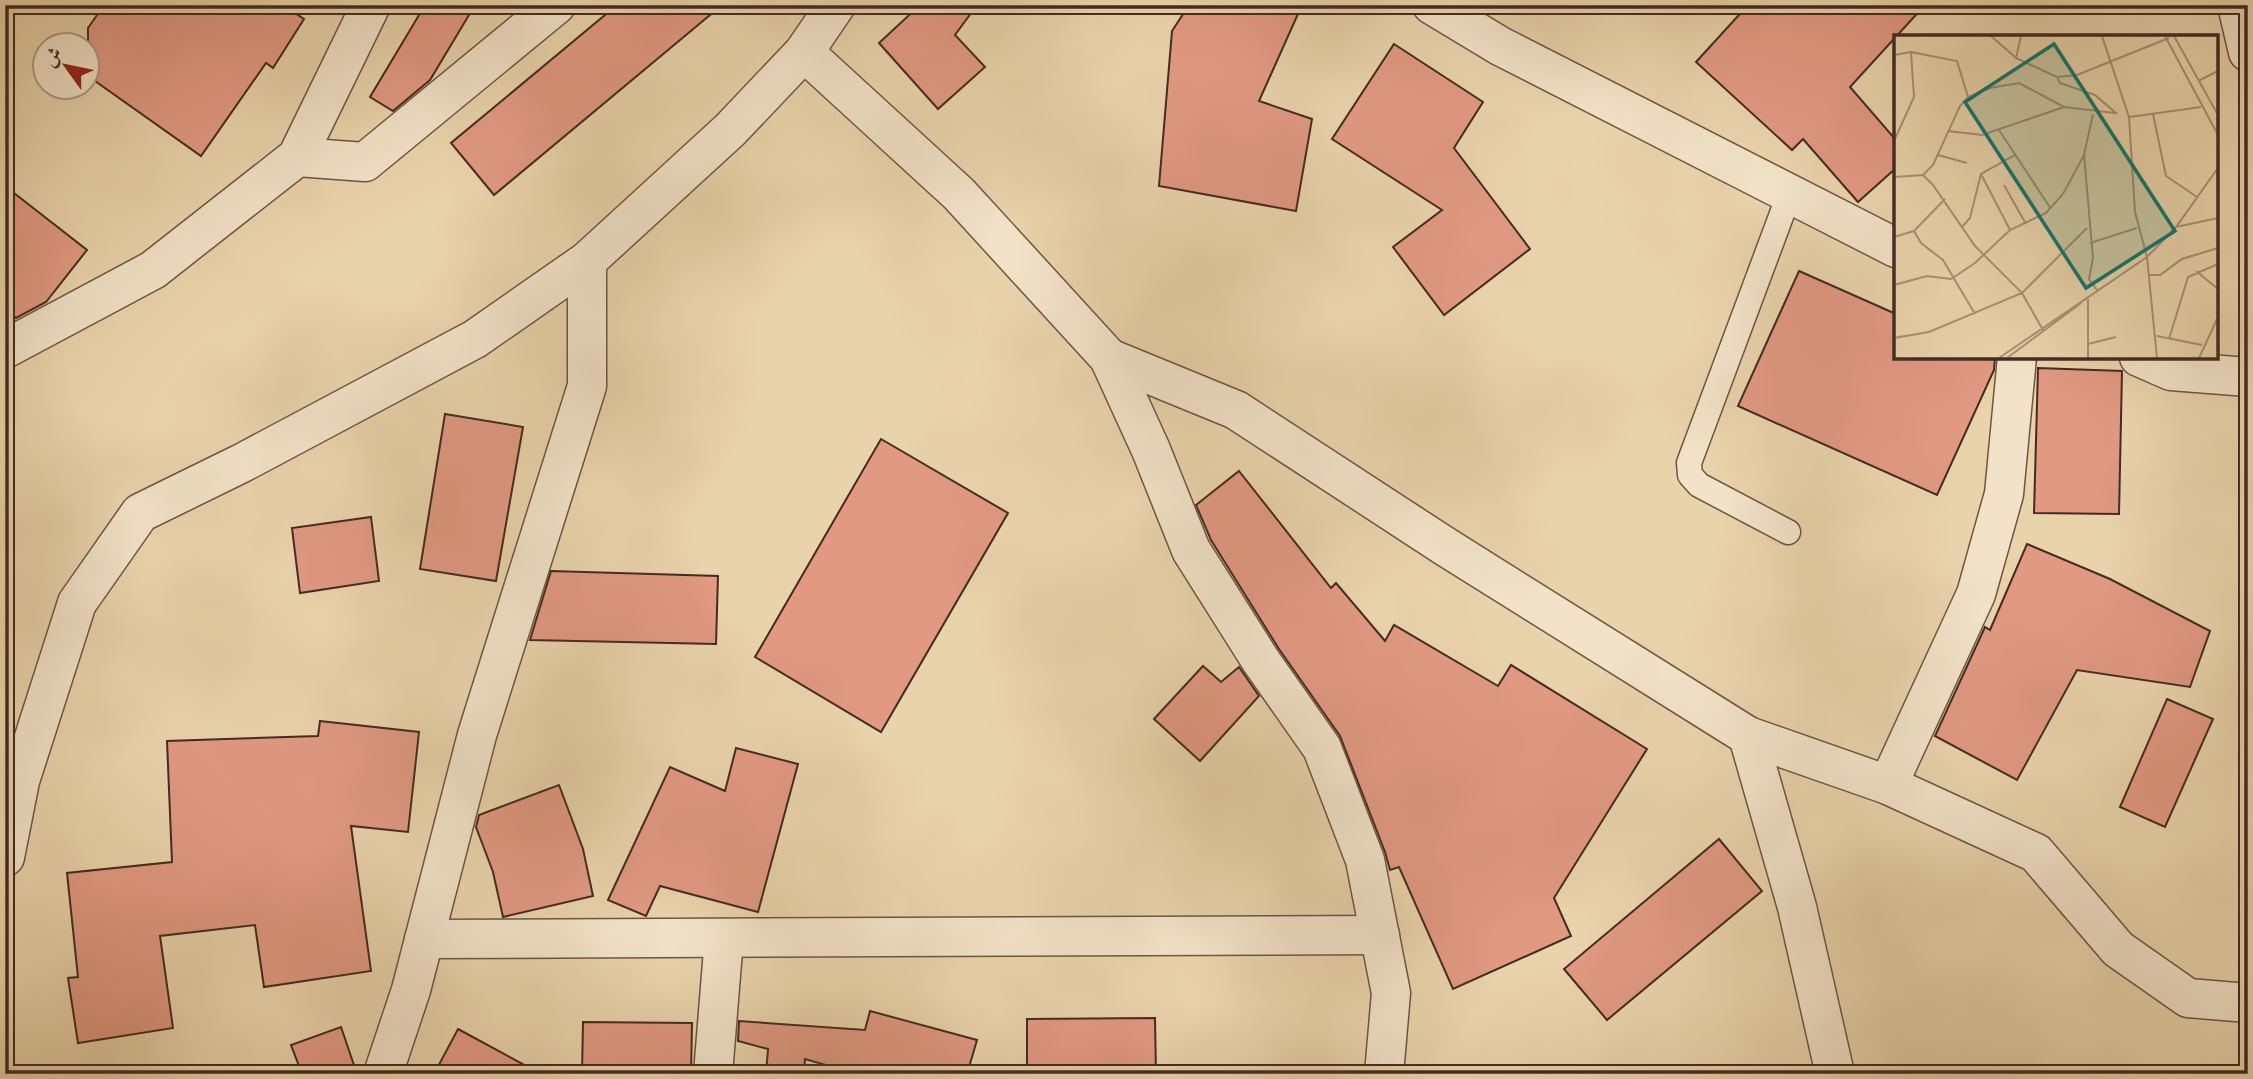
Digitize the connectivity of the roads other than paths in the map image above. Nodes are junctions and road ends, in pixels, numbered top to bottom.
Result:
1 (371, 5) edge
2 (556, 5) edge
3 (836, 5) edge
4 (1432, 5) edge
5 (2237, 5) edge
6 (804, 52) junction
7 (2248, 52) edge
8 (297, 157) junction
9 (1789, 195) junction
10 (1894, 247) edge
11 (587, 261) junction
12 (5, 349) edge
13 (1109, 358) junction
14 (2017, 359) edge
15 (2144, 359) edge
16 (2248, 377) edge
17 (1788, 532) dead end
18 (1748, 736) junction
19 (1888, 785) junction
20 (5, 857) edge
21 (1380, 935) junction
22 (724, 937) junction
23 (424, 939) junction
24 (2248, 1003) edge
25 (383, 1074) edge
26 (713, 1074) edge
27 (1384, 1074) edge
28 (1835, 1074) edge

1 - 8 street
2 - 8 street
3 - 6 street
4 - 9 street
5 - 7 street
6 - 11 street
6 - 13 street
8 - 12 street
9 - 10 street
9 - 17 lane
11 - 20 street
11 - 23 street
13 - 18 street
13 - 21 street
14 - 19 street
15 - 16 street
18 - 19 street
18 - 28 street
19 - 24 street
21 - 22 street
21 - 27 street
22 - 23 street
22 - 26 street
23 - 25 street

